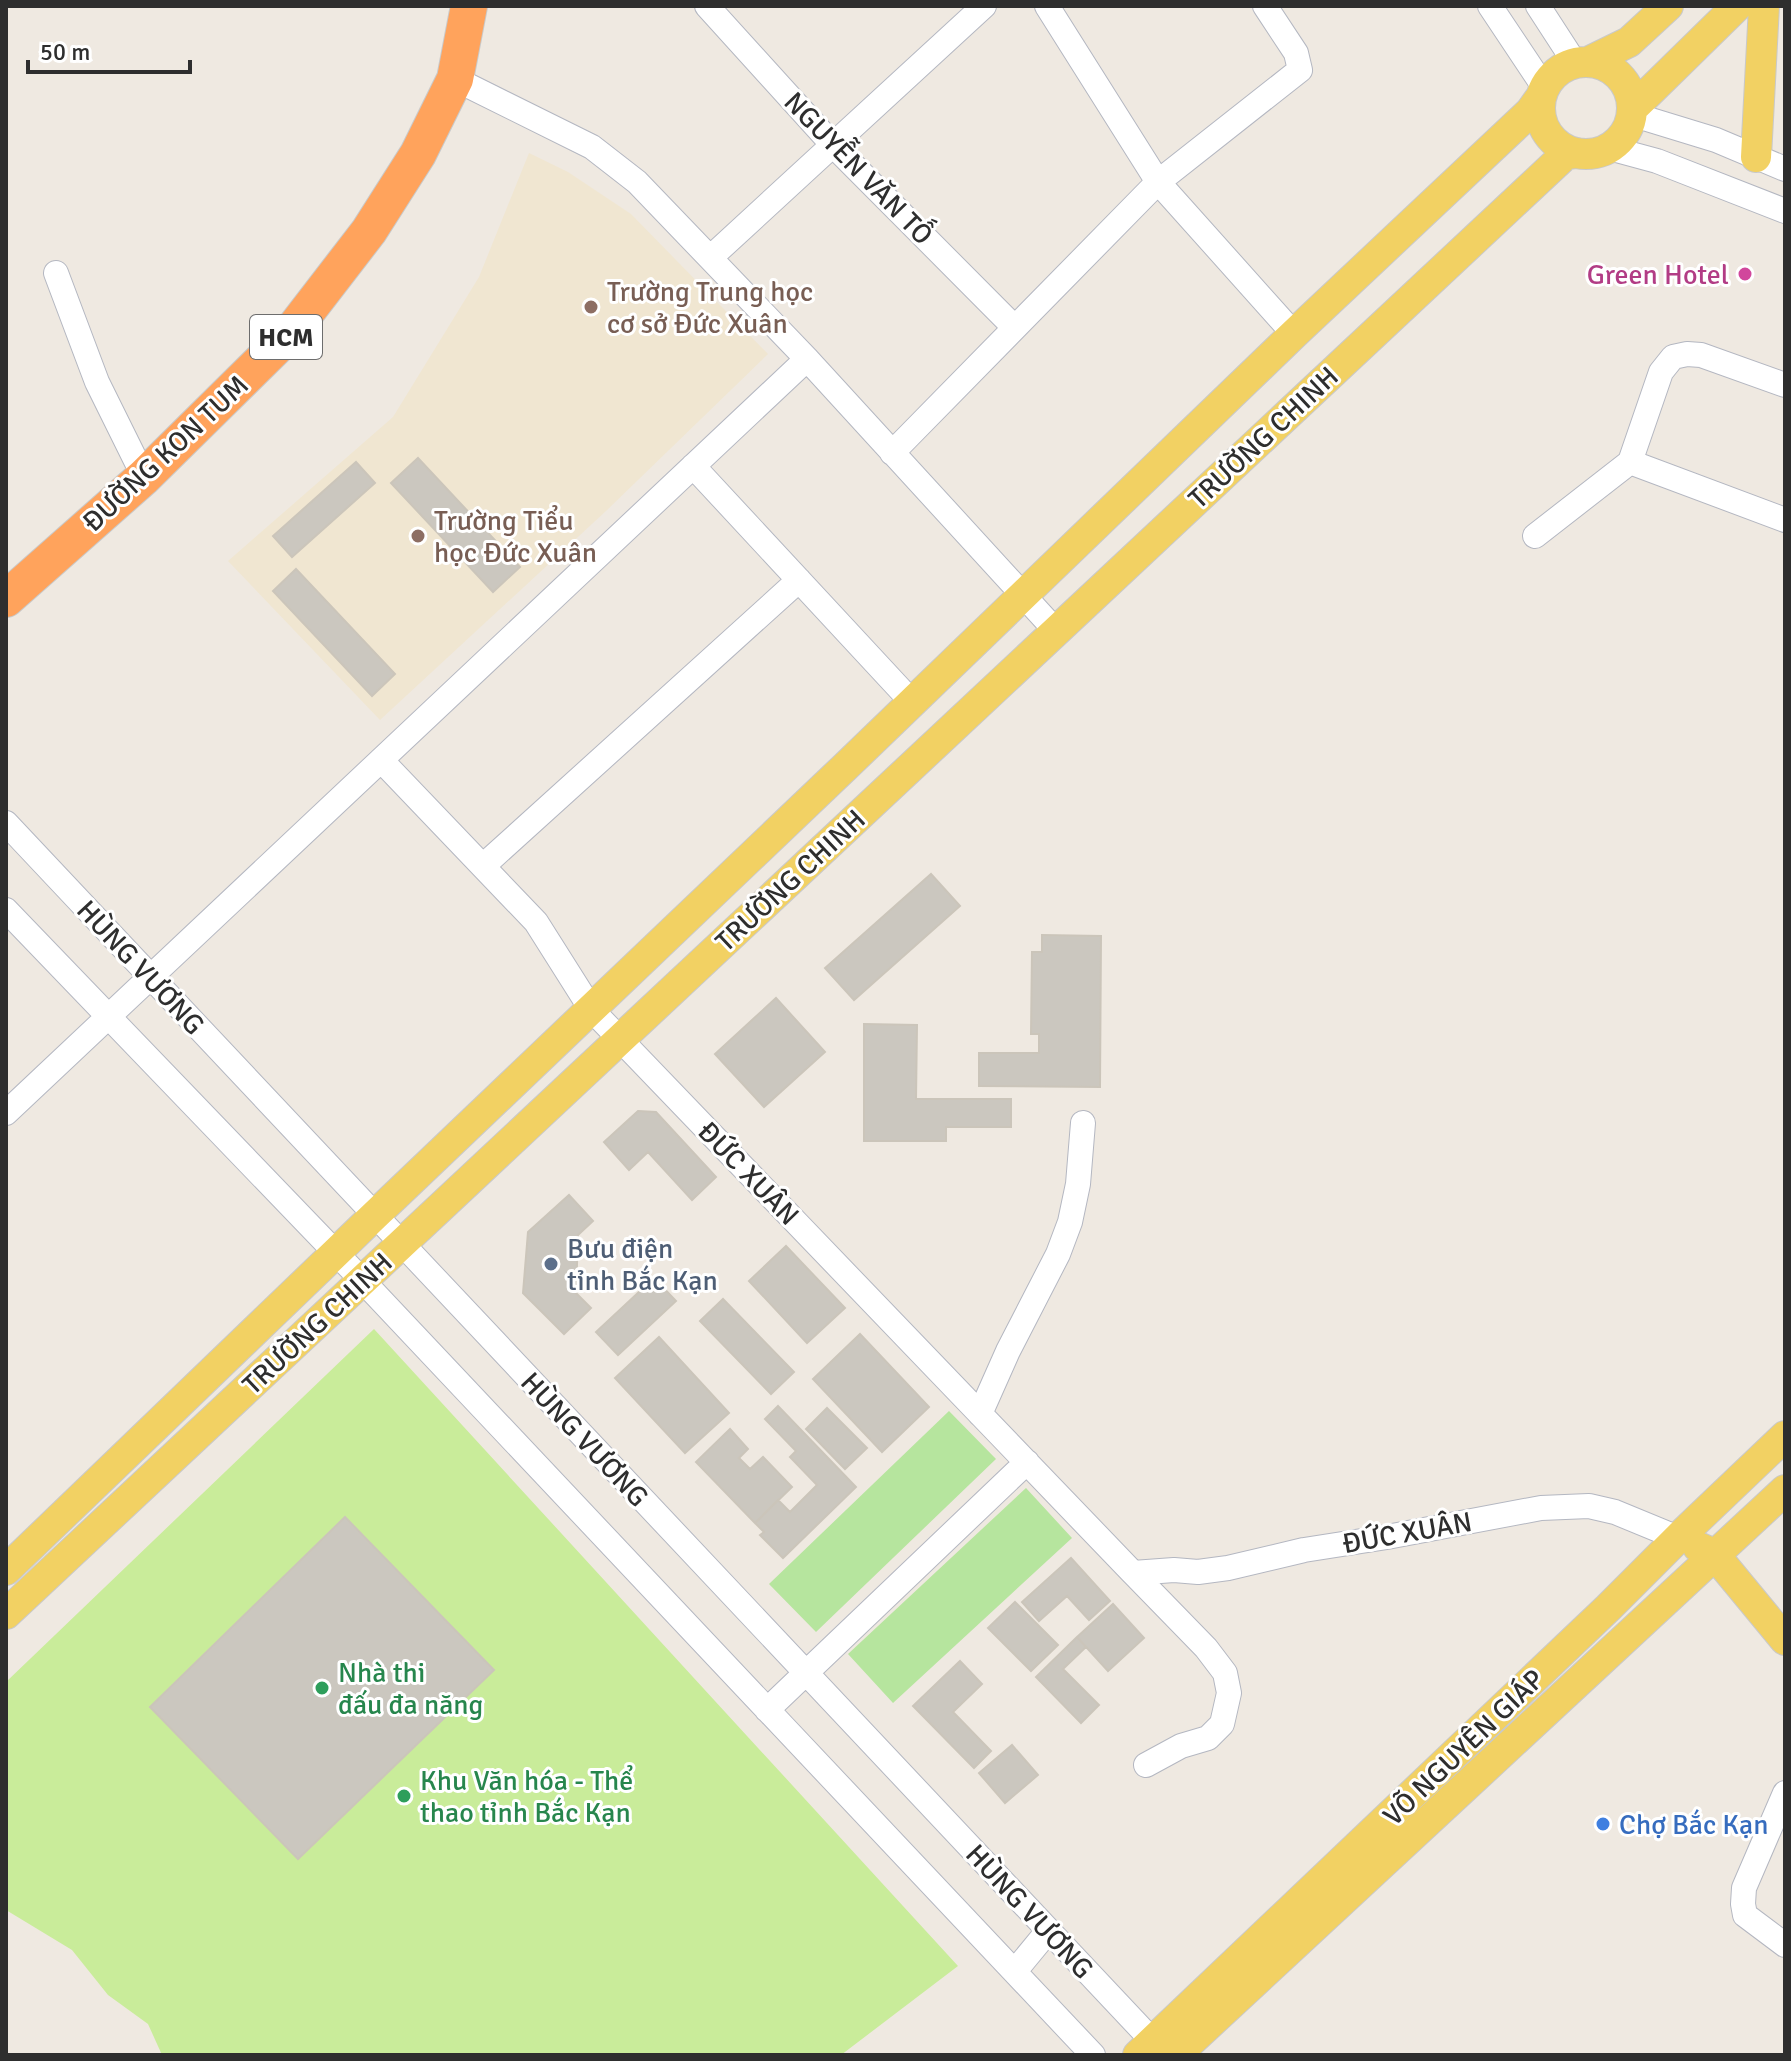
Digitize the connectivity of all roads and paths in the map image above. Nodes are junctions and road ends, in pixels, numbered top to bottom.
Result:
1 (469, 6) edge
2 (707, 6) edge
3 (984, 6) edge
4 (1047, 6) edge
5 (1265, 6) edge
6 (1490, 6) edge
7 (1538, 6) edge
8 (1668, 6) edge
9 (1737, 6) edge
10 (1764, 6) edge
11 (1582, 62) junction
12 (455, 79) junction
13 (1542, 93) junction
14 (1632, 112) junction
15 (833, 145) junction
16 (1609, 148) junction
17 (1577, 153) junction
18 (1756, 157) junction
19 (1785, 169) edge
20 (1158, 182) junction
21 (1785, 211) edge
22 (710, 258) junction
23 (56, 273) dead end
24 (1014, 327) junction
25 (1294, 334) junction
26 (807, 359) junction
27 (1785, 385) edge
28 (892, 453) junction
29 (1630, 462) junction
30 (693, 466) junction
31 (144, 477) junction
32 (1785, 520) edge
33 (1535, 536) dead end
34 (799, 580) junction
35 (1022, 597) junction
36 (6, 599) edge
37 (1056, 631) junction
38 (912, 702) junction
39 (381, 760) junction
40 (844, 768) junction
41 (875, 800) junction
42 (6, 823) edge
43 (483, 866) junction
44 (6, 910) edge
45 (150, 977) junction
46 (591, 1009) junction
47 (108, 1016) junction
48 (621, 1038) junction
49 (6, 1113) edge
50 (1083, 1123) dead end
51 (374, 1216) junction
52 (401, 1244) junction
53 (335, 1253) junction
54 (362, 1280) junction
55 (980, 1414) junction
56 (1785, 1436) edge
57 (1027, 1462) junction
58 (1785, 1490) edge
59 (1678, 1538) junction
60 (1714, 1554) junction
61 (6, 1570) edge
62 (1133, 1573) junction
63 (11, 1598) edge
64 (1785, 1640) edge
65 (806, 1673) junction
66 (767, 1710) junction
67 (1146, 1765) dead end
68 (1785, 1793) edge
69 (1048, 1931) junction
70 (1785, 1945) edge
71 (1015, 1971) junction
72 (1158, 2052) edge
73 (1093, 2055) edge

1 - 12 highway, ĐƯỜNG KON TUM / HCM
2 - 15 street, NGUYỄN VĂN TỐ
3 - 15 street
4 - 20 street
5 - 20 street
6 - 13 street
7 - 11 street
8 - 11 main road
9 - 14 main road
10 - 18 main road
11 - 13 main road
11 - 14 main road
12 - 22 street
12 - 31 highway, ĐƯỜNG KON TUM / HCM
13 - 17 main road
13 - 25 main road, TRƯỜNG CHINH
14 - 16 main road
14 - 18 street
15 - 22 street
15 - 24 street, NGUYỄN VĂN TỐ
16 - 17 main road
16 - 21 street
17 - 37 main road, TRƯỜNG CHINH
18 - 19 street
20 - 24 street
20 - 25 street
22 - 26 street
23 - 31 street
24 - 28 street
25 - 35 main road, TRƯỜNG CHINH
26 - 28 street
26 - 30 street
27 - 29 street
28 - 35 street
29 - 32 street
29 - 33 street
30 - 34 street
30 - 39 street
31 - 36 highway, ĐƯỜNG KON TUM / HCM
34 - 38 street
34 - 43 street
35 - 37 street
35 - 38 main road, TRƯỜNG CHINH
37 - 41 main road, TRƯỜNG CHINH
38 - 40 main road, TRƯỜNG CHINH
39 - 43 street, ĐỨC XUÂN
39 - 45 street
40 - 41 main road
40 - 46 main road, TRƯỜNG CHINH
41 - 48 main road, TRƯỜNG CHINH
42 - 45 street, HÙNG VƯƠNG
43 - 46 street, ĐỨC XUÂN
44 - 47 street, HÙNG VƯƠNG
45 - 47 street
45 - 51 street, HÙNG VƯƠNG
46 - 48 street, ĐỨC XUÂN
46 - 51 main road, TRƯỜNG CHINH
47 - 49 street
47 - 53 street, HÙNG VƯƠNG
48 - 52 main road, TRƯỜNG CHINH
48 - 55 street, ĐỨC XUÂN
50 - 55 street
51 - 52 street, HÙNG VƯƠNG
51 - 53 main road, TRƯỜNG CHINH
52 - 54 main road, TRƯỜNG CHINH
52 - 65 street, HÙNG VƯƠNG
53 - 54 street, HÙNG VƯƠNG
53 - 61 main road, TRƯỜNG CHINH
54 - 63 main road, TRƯỜNG CHINH
54 - 66 street, HÙNG VƯƠNG
55 - 57 street, ĐỨC XUÂN
56 - 59 main road, VÕ NGUYÊN GIÁP
57 - 62 street, ĐỨC XUÂN
57 - 65 street
58 - 60 main road, VÕ NGUYÊN GIÁP
59 - 60 main road
59 - 62 street, ĐỨC XUÂN
59 - 72 main road, VÕ NGUYÊN GIÁP
60 - 64 main road
60 - 72 main road, VÕ NGUYÊN GIÁP
62 - 67 street, ĐỨC XUÂN
65 - 66 street
65 - 69 street, HÙNG VƯƠNG
66 - 71 street, HÙNG VƯƠNG
68 - 70 street
69 - 71 street
69 - 72 street, HÙNG VƯƠNG
71 - 73 street, HÙNG VƯƠNG

